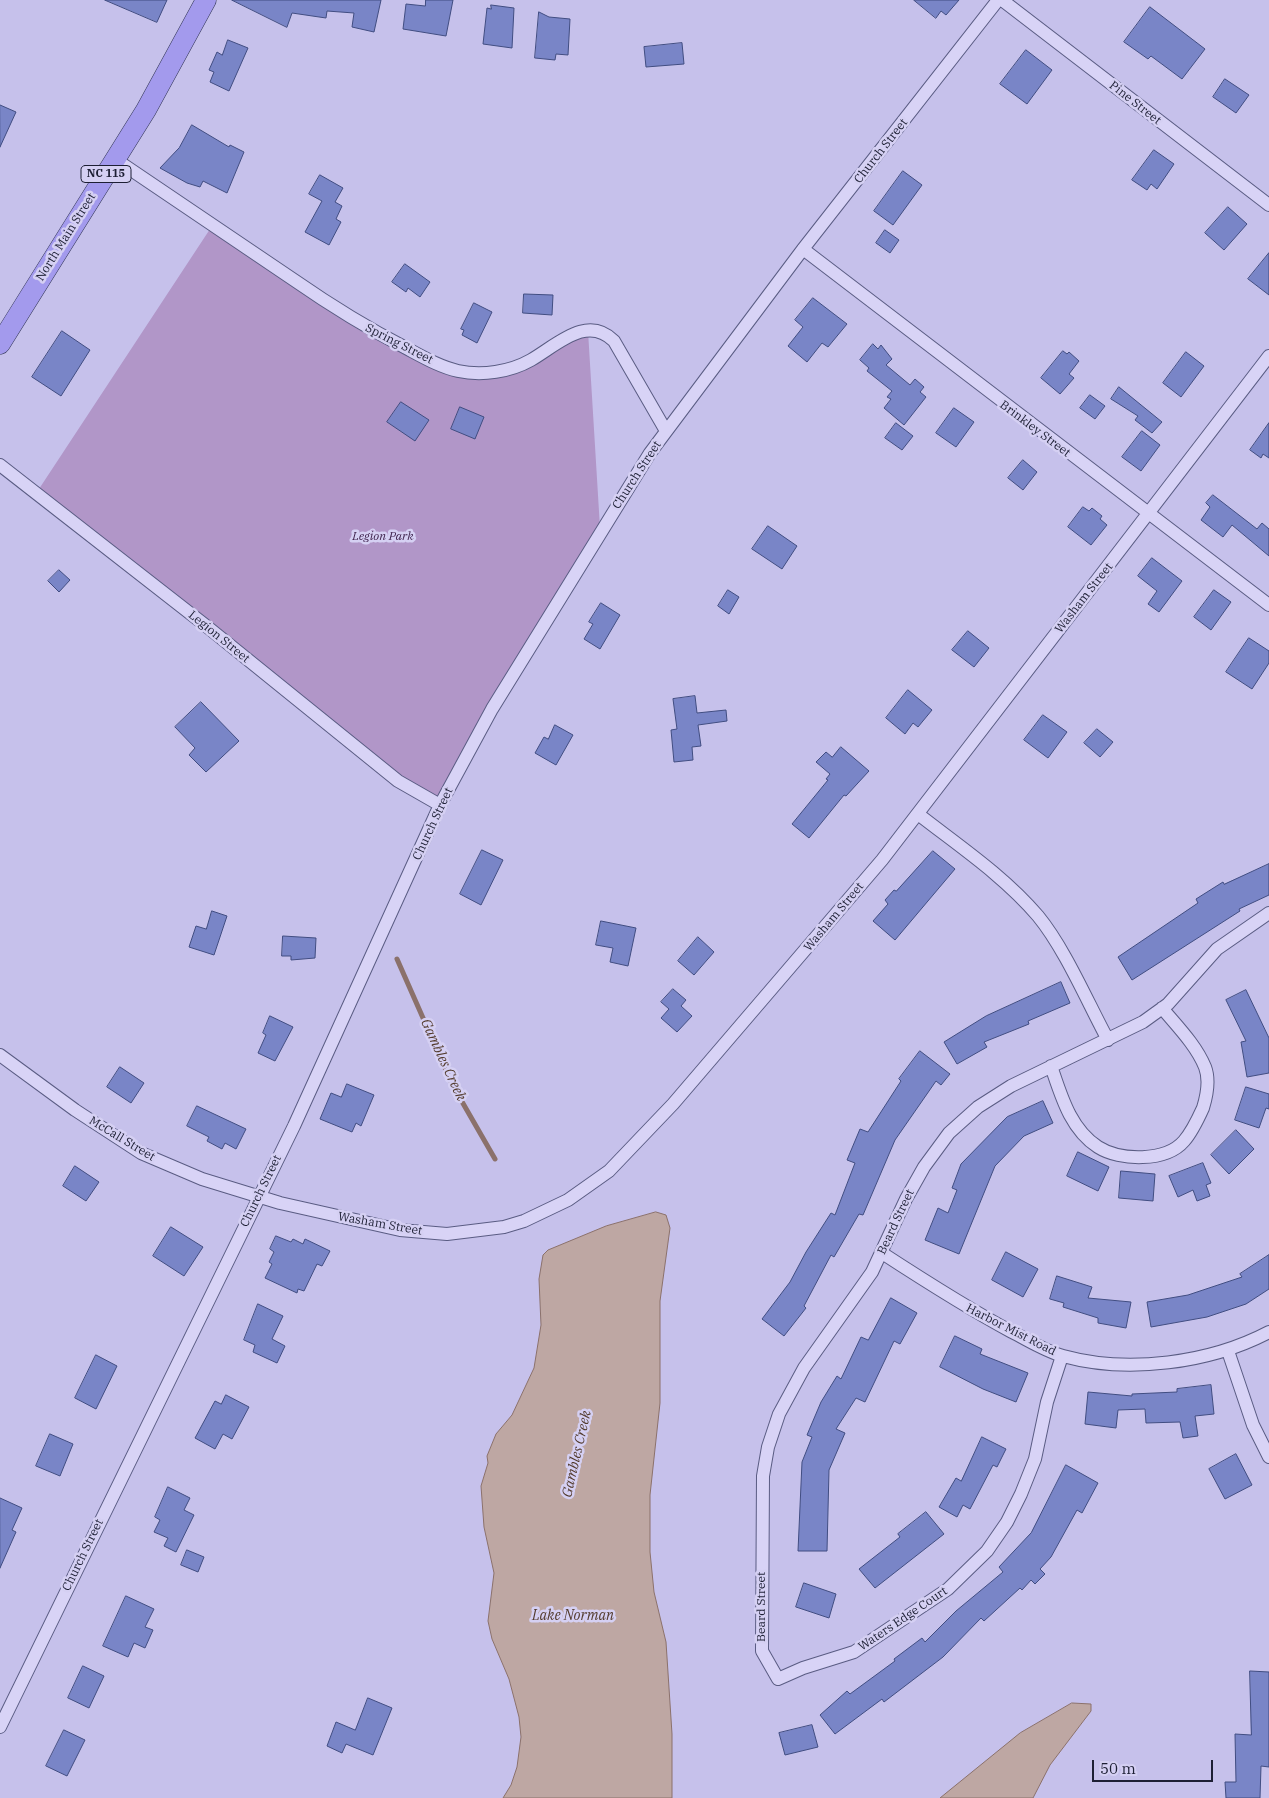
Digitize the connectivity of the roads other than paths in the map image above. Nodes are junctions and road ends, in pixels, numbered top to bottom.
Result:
1 (206, 0) edge
2 (1000, 0) edge
3 (115, 159) junction
4 (1269, 205) edge
5 (803, 249) junction
6 (0, 344) edge
7 (1269, 356) edge
8 (666, 431) junction
9 (0, 465) edge
10 (1148, 514) junction
11 (1269, 605) edge
12 (440, 805) junction
13 (918, 814) junction
14 (1269, 913) edge
15 (1162, 1008) junction
16 (1108, 1040) junction
17 (0, 1055) edge
18 (1051, 1066) junction
19 (258, 1197) junction
20 (882, 1254) junction
21 (1269, 1332) edge
22 (1228, 1351) junction
23 (1062, 1356) junction
24 (1269, 1457) edge
25 (778, 1679) joint
26 (0, 1727) edge

1 - 3 main road, North Main Street / NC 115
2 - 4 street, Pine Street
2 - 5 street, Church Street
3 - 6 main road, North Main Street / NC 115
3 - 8 street, Spring Street
5 - 8 street, Church Street
5 - 10 street, Brinkley Street
7 - 10 street, Washam Street
8 - 12 street, Church Street
9 - 12 street, Legion Street
10 - 11 street, Brinkley Street
10 - 13 street, Washam Street
12 - 19 street, Church Street
13 - 16 street
13 - 19 street, Washam Street
14 - 15 street, Beard Street
15 - 16 street, Beard Street
15 - 18 street
16 - 18 street, Beard Street
17 - 19 street, McCall Street
18 - 20 street, Beard Street
19 - 26 street, Church Street
20 - 23 street, Harbor Mist Road
20 - 25 street, Beard Street
21 - 22 street, Harbor Mist Road
22 - 23 street, Harbor Mist Road
22 - 24 street
23 - 25 street, Waters Edge Court

